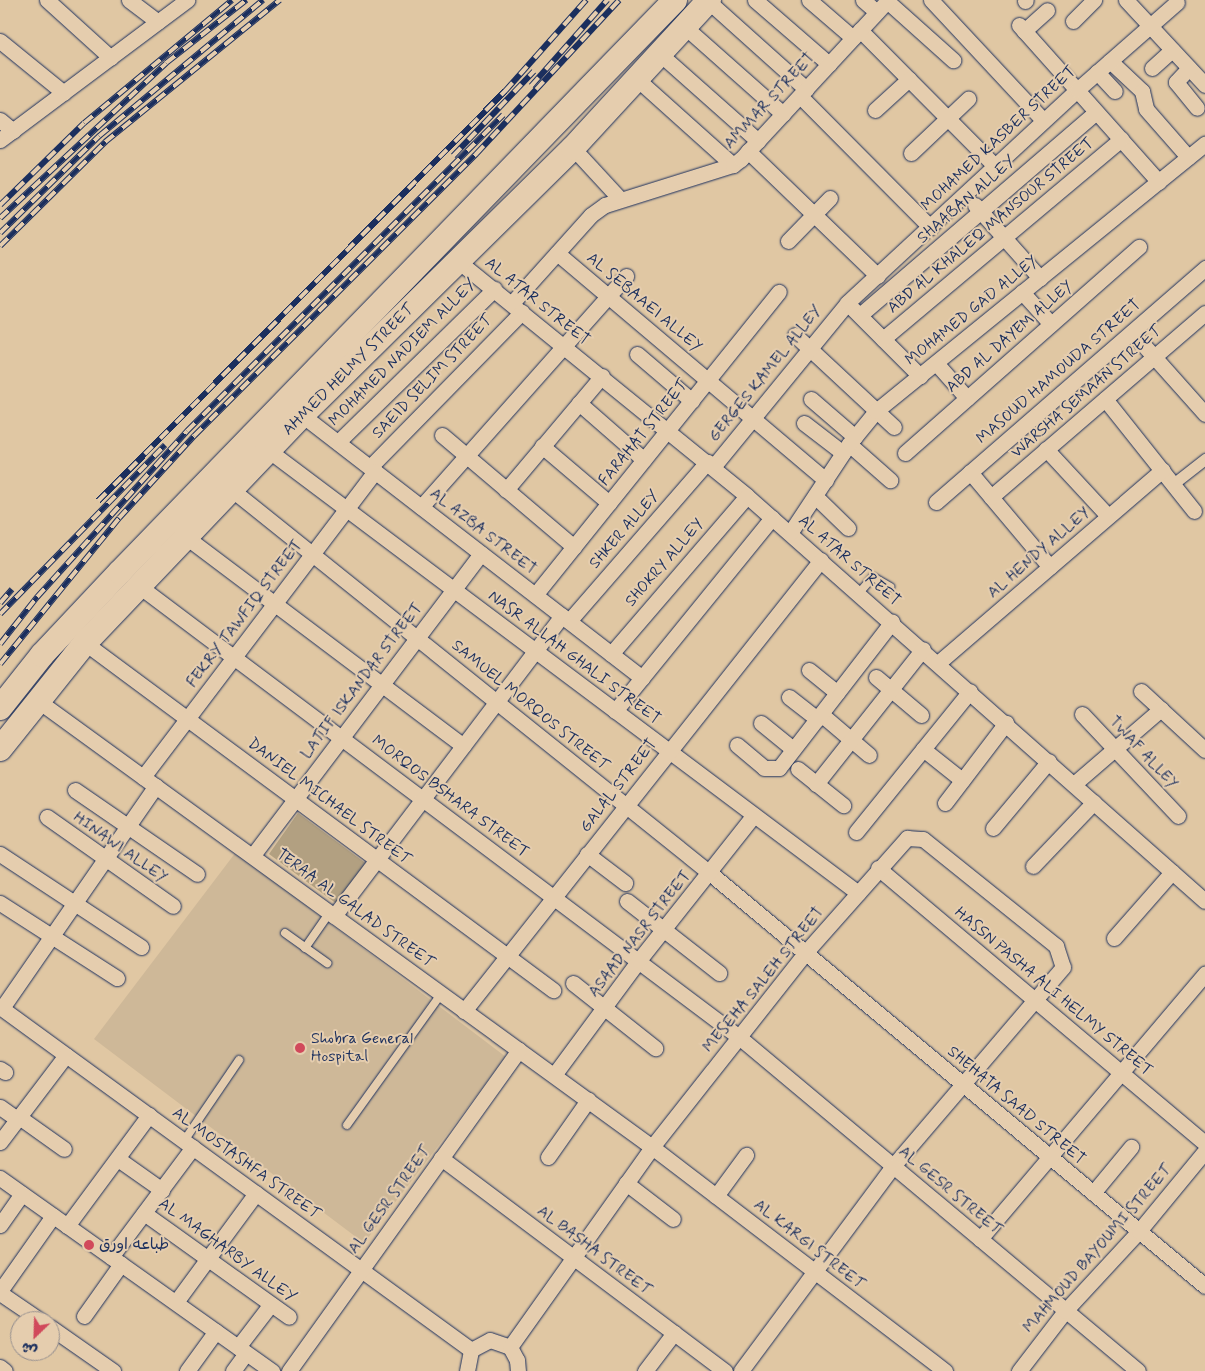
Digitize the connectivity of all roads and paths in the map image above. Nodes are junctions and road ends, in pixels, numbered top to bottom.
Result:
1 (47, 0) edge
2 (129, 0) edge
3 (187, 0) edge
4 (708, 0) edge
5 (755, 0) edge
6 (809, 0) edge
7 (863, 0) edge
8 (931, 0) edge
9 (1094, 0) edge
10 (1126, 0) edge
11 (1177, 2) dead end
12 (884, 4) edge
13 (668, 8) edge
14 (1047, 10) dead end
15 (1073, 21) dead end
16 (158, 22) junction
17 (1150, 26) junction
18 (682, 30) junction
19 (857, 34) junction
20 (0, 41) edge
21 (1172, 50) junction
22 (660, 54) junction
23 (111, 58) junction
24 (953, 60) dead end
25 (1110, 60) junction
26 (829, 64) junction
27 (1152, 68) dead end
28 (1189, 68) junction
29 (1097, 72) junction
30 (909, 79) junction
31 (637, 80) junction
32 (1205, 85) edge
33 (1076, 90) junction
34 (1115, 91) dead end
35 (803, 92) junction
36 (64, 93) junction
37 (968, 99) dead end
38 (1197, 108) dead end
39 (875, 110) dead end
40 (1096, 112) junction
41 (783, 114) junction
42 (947, 118) junction
43 (0, 120) edge
44 (1043, 120) junction
45 (13, 131) junction
46 (1121, 139) junction
47 (0, 140) edge
48 (1205, 144) edge
49 (753, 146) junction
50 (573, 148) junction
51 (911, 153) dead end
52 (1188, 157) junction
53 (732, 165) junction
54 (996, 166) junction
55 (1158, 182) junction
56 (965, 195) junction
57 (830, 198) dead end
58 (620, 199) junction
59 (980, 212) junction
60 (814, 214) junction
61 (930, 227) junction
62 (1003, 237) junction
63 (788, 241) dead end
64 (1139, 247) dead end
65 (557, 253) junction
66 (458, 261) junction
67 (1205, 268) edge
68 (626, 276) dead end
69 (878, 276) junction
70 (1040, 278) junction
71 (494, 289) junction
72 (779, 292) dead end
73 (1022, 292) junction
74 (609, 296) junction
75 (847, 303) junction
76 (517, 308) junction
77 (1204, 315) edge
78 (860, 316) junction
79 (1051, 324) junction
80 (1132, 332) junction
81 (795, 335) dead end
82 (884, 339) junction
83 (564, 346) junction
84 (809, 348) junction
85 (637, 354) dead end
86 (1154, 357) junction
87 (936, 362) junction
88 (602, 376) junction
89 (920, 376) junction
90 (709, 380) junction
91 (967, 398) junction
92 (811, 399) dead end
93 (1105, 399) junction
94 (692, 401) junction
95 (579, 402) junction
96 (876, 411) junction
97 (302, 414) junction
98 (1205, 414) edge
99 (752, 416) junction
100 (804, 423) dead end
101 (894, 427) dead end
102 (669, 429) junction
103 (442, 435) dead end
104 (338, 442) junction
105 (849, 445) junction
106 (542, 446) junction
107 (268, 450) junction
108 (1046, 450) junction
109 (905, 452) dead end
110 (466, 456) junction
111 (1205, 459) edge
112 (644, 460) junction
113 (710, 464) junction
114 (373, 469) junction
115 (1162, 470) junction
116 (970, 472) junction
117 (826, 480) junction
118 (890, 480) dead end
119 (1173, 484) junction
120 (231, 490) junction
121 (506, 490) junction
122 (747, 496) junction
123 (815, 496) junction
124 (991, 497) junction
125 (936, 502) dead end
126 (609, 503) junction
127 (422, 507) junction
128 (346, 508) junction
129 (1194, 511) dead end
130 (1108, 516) junction
131 (772, 518) junction
132 (848, 528) dead end
133 (790, 533) junction
134 (186, 536) junction
135 (574, 547) junction
136 (481, 553) junction
137 (311, 554) junction
138 (821, 560) junction
139 (1050, 567) junction
140 (139, 586) junction
141 (890, 587) dead end
142 (453, 589) junction
143 (859, 593) junction
144 (535, 595) junction
145 (274, 602) junction
146 (565, 618) junction
147 (892, 622) junction
148 (416, 638) junction
149 (84, 643) junction
150 (923, 649) junction
151 (535, 651) junction
152 (611, 654) junction
153 (235, 657) junction
154 (938, 662) junction
155 (810, 670) dead end
156 (876, 677) dead end
157 (642, 678) junction
158 (382, 684) junction
159 (891, 690) junction
160 (970, 690) junction
161 (1141, 690) dead end
162 (837, 693) junction
163 (789, 697) dead end
164 (37, 700) junction
165 (496, 702) junction
166 (0, 708) edge
167 (1161, 709) junction
168 (615, 711) junction
169 (1082, 714) dead end
170 (921, 715) dead end
171 (819, 716) junction
172 (188, 719) junction
173 (761, 723) dead end
174 (1006, 723) junction
175 (341, 737) junction
176 (852, 739) junction
177 (737, 745) dead end
178 (463, 746) junction
179 (0, 749) edge
180 (793, 749) junction
181 (923, 749) junction
182 (1115, 749) junction
183 (1205, 750) edge
184 (668, 751) junction
185 (869, 755) dead end
186 (1049, 761) junction
187 (798, 769) dead end
188 (962, 780) junction
189 (150, 782) junction
190 (816, 784) junction
191 (1074, 784) junction
192 (75, 790) dead end
193 (423, 798) junction
194 (295, 799) junction
195 (945, 802) dead end
196 (1094, 802) junction
197 (625, 805) junction
198 (843, 805) dead end
199 (754, 816) junction
200 (1178, 816) dead end
201 (47, 818) dead end
202 (128, 826) junction
203 (993, 828) dead end
204 (856, 832) dead end
205 (0, 854) edge
206 (587, 854) junction
207 (253, 855) junction
208 (106, 859) junction
209 (377, 859) junction
210 (1033, 866) dead end
211 (878, 868) junction
212 (1172, 872) junction
213 (196, 874) dead end
214 (711, 874) junction
215 (624, 883) dead end
216 (858, 893) junction
217 (554, 897) junction
218 (627, 901) dead end
219 (1205, 901) edge
220 (0, 903) edge
221 (75, 903) junction
222 (173, 906) dead end
223 (332, 914) junction
224 (664, 930) junction
225 (284, 933) dead end
226 (52, 936) junction
227 (1114, 938) dead end
228 (141, 947) dead end
229 (305, 948) junction
230 (805, 953) junction
231 (507, 956) junction
232 (639, 960) junction
233 (327, 963) dead end
234 (719, 973) dead end
235 (1205, 974) edge
236 (117, 978) dead end
237 (573, 983) dead end
238 (553, 990) dead end
239 (441, 994) junction
240 (1034, 1000) junction
241 (1, 1007) edge
242 (604, 1008) junction
243 (464, 1010) junction
244 (739, 1038) junction
245 (655, 1048) dead end
246 (519, 1050) junction
247 (66, 1055) junction
248 (239, 1060) dead end
249 (1121, 1073) junction
250 (554, 1075) junction
251 (963, 1084) junction
252 (588, 1100) junction
253 (0, 1107) edge
254 (149, 1115) junction
255 (18, 1118) junction
256 (347, 1125) dead end
257 (0, 1142) edge
258 (1205, 1143) edge
259 (188, 1144) junction
260 (652, 1147) junction
261 (1131, 1147) dead end
262 (64, 1149) dead end
263 (1205, 1151) edge
264 (746, 1155) dead end
265 (548, 1157) dead end
266 (1050, 1157) junction
267 (442, 1158) junction
268 (118, 1159) junction
269 (893, 1166) junction
270 (0, 1178) edge
271 (626, 1183) junction
272 (162, 1190) junction
273 (256, 1193) junction
274 (1093, 1193) junction
275 (22, 1194) junction
276 (716, 1196) junction
277 (144, 1213) junction
278 (53, 1216) junction
279 (673, 1218) dead end
280 (0, 1225) edge
281 (67, 1226) junction
282 (1139, 1231) junction
283 (980, 1239) junction
284 (574, 1258) junction
285 (208, 1259) junction
286 (116, 1260) junction
287 (361, 1270) junction
288 (814, 1271) junction
289 (1205, 1286) edge
290 (0, 1292) edge
291 (176, 1302) junction
292 (271, 1304) junction
293 (27, 1311) edge
294 (1065, 1311) junction
295 (84, 1316) dead end
296 (289, 1317) dead end
297 (216, 1331) junction
298 (674, 1333) junction
299 (60, 1334) edge
300 (510, 1347) junction
301 (242, 1350) junction
302 (471, 1350) junction
303 (0, 1367) edge
304 (5, 1371) edge
305 (113, 1371) edge
306 (187, 1371) edge
307 (233, 1371) edge
308 (272, 1371) edge
309 (289, 1371) edge
310 (466, 1371) edge
311 (518, 1371) edge
312 (645, 1371) edge
313 (725, 1371) edge
314 (741, 1371) edge
315 (944, 1371) edge
316 (1019, 1371) edge
317 (1138, 1371) edge

1 - 23 street
2 - 16 street
3 - 16 street
4 - 18 main road, AHMED HELMY STREET
4 - 35 street
5 - 26 street
6 - 19 street
7 - 12 street
8 - 44 street
9 - 15 street
10 - 17 street
11 - 17 street, MOHAMED KASBER STREET
12 - 19 street, AMMAR STREET
12 - 24 street
13 - 18 main road
13 - 166 main road, AHMED HELMY STREET
14 - 33 street
16 - 23 street
17 - 21 street
17 - 25 street, MOHAMED KASBER STREET
18 - 22 main road, AHMED HELMY STREET
18 - 41 street
19 - 26 street, AMMAR STREET
19 - 30 street
20 - 36 street
21 - 27 street
21 - 28 street
22 - 31 main road, AHMED HELMY STREET
22 - 49 street
23 - 36 street
25 - 29 street, MOHAMED KASBER STREET
25 - 52 street
26 - 35 street, AMMAR STREET
28 - 32 street
28 - 38 street
29 - 33 street, MOHAMED KASBER STREET
29 - 34 street
30 - 39 street
30 - 42 street
31 - 50 main road, AHMED HELMY STREET
31 - 53 street
33 - 40 street
33 - 44 street, MOHAMED KASBER STREET
35 - 41 street, AMMAR STREET
35 - 61 street
36 - 45 street
37 - 42 street
40 - 46 street
40 - 59 street, SHAABAN ALLEY
41 - 49 street, AMMAR STREET
42 - 51 street
42 - 54 street
43 - 45 street
44 - 54 street, MOHAMED KASBER STREET
45 - 47 street
46 - 55 street
46 - 62 street, ABD AL KHALEQ MANSOUR STREET
48 - 52 street, MOHAMED GAD ALLEY
49 - 53 street, AMMAR STREET
49 - 60 street
50 - 58 street
50 - 66 main road, AHMED HELMY STREET
52 - 55 street, MOHAMED GAD ALLEY
53 - 58 street, AMMAR STREET
54 - 56 street, MOHAMED KASBER STREET
55 - 70 street, MOHAMED GAD ALLEY
56 - 59 street
56 - 61 street, MOHAMED KASBER STREET
57 - 60 street
58 - 65 street, AMMAR STREET
59 - 62 street
59 - 78 street, SHAABAN ALLEY
60 - 63 street
60 - 69 street
61 - 69 street, MOHAMED KASBER STREET
62 - 70 street
62 - 82 street, ABD AL KHALEQ MANSOUR STREET
64 - 79 street, ABD AL DAYEM ALLEY
65 - 74 street, AL SEBAAEI ALLEY
65 - 76 street, SAEID SELIM STREET
66 - 71 street, AL ATAR STREET
66 - 97 main road, AHMED HELMY STREET
67 - 80 street, MASOUD HAMOUDA STREET
68 - 74 street
69 - 75 street, MOHAMED KASBER STREET
70 - 73 street, MOHAMED GAD ALLEY
71 - 76 street, AL ATAR STREET
71 - 104 street, MOHAMED NADIEM ALLEY
72 - 90 street, FARAHAT STREET
73 - 79 street
73 - 87 street, MOHAMED GAD ALLEY
74 - 83 street
74 - 90 street, AL SEBAAEI ALLEY
75 - 78 street
75 - 84 street, GERGES KAMEL ALLEY
76 - 83 street, AL ATAR STREET
76 - 114 street, SAEID SELIM STREET
77 - 86 street, WARSHA SEMAAN STREET
78 - 82 street
79 - 91 street, ABD AL DAYEM ALLEY
80 - 86 street
80 - 116 street, MASOUD HAMOUDA STREET
81 - 84 street
82 - 89 street
83 - 88 street, AL ATAR STREET
83 - 110 street
84 - 96 street
84 - 99 street, GERGES KAMEL ALLEY
85 - 94 street
86 - 93 street, WARSHA SEMAAN STREET
86 - 98 street
87 - 89 street, MOHAMED GAD ALLEY
87 - 91 street
88 - 95 street
88 - 102 street, AL ATAR STREET
89 - 96 street, MOHAMED GAD ALLEY
90 - 94 street, FARAHAT STREET
90 - 99 street, AL SEBAAEI ALLEY
91 - 109 street, ABD AL DAYEM ALLEY
92 - 105 street
93 - 108 street, WARSHA SEMAAN STREET
93 - 115 street
94 - 102 street, FARAHAT STREET
95 - 106 street
95 - 112 street
96 - 101 street
96 - 105 street, MOHAMED GAD ALLEY
97 - 104 street, AL AZBA STREET
97 - 107 main road, AHMED HELMY STREET
99 - 113 street, GERGES KAMEL ALLEY
99 - 117 street, AL SEBAAEI ALLEY
100 - 105 street
102 - 112 street, FARAHAT STREET
102 - 113 street, AL ATAR STREET
103 - 110 street
104 - 114 street, AL AZBA STREET
105 - 117 street, MOHAMED GAD ALLEY
105 - 118 street
106 - 121 street
106 - 126 street
107 - 120 main road, AHMED HELMY STREET
107 - 128 street, NASR ALLAH GHALI STREET
108 - 124 street, WARSHA SEMAAN STREET
108 - 130 street
110 - 121 street
110 - 127 street
111 - 119 street
112 - 126 street, FARAHAT STREET
113 - 122 street, AL ATAR STREET
113 - 146 street, SHKER ALLEY
114 - 127 street, AL AZBA STREET
114 - 128 street, FEKRY TAWFIQ STREET
115 - 119 street
115 - 130 street, AL HENDY ALLEY
116 - 124 street
116 - 125 street, MASOUD HAMOUDA STREET
117 - 123 street, MOHAMED GAD ALLEY
119 - 129 street
120 - 134 main road, AHMED HELMY STREET
120 - 137 street, SAMUEL MORQOS STREET
121 - 135 street
122 - 131 street, AL ATAR STREET
122 - 152 street, SHOKRY ALLEY
123 - 132 street
123 - 133 street, MOHAMED GAD ALLEY
124 - 139 street
126 - 135 street, FARAHAT STREET
127 - 136 street, AL AZBA STREET
128 - 137 street, FEKRY TAWFIQ STREET
128 - 142 street, NASR ALLAH GHALI STREET
130 - 139 street, AL HENDY ALLEY
131 - 133 street, AL ATAR STREET
131 - 157 street
133 - 138 street, AL ATAR STREET
134 - 140 main road, AHMED HELMY STREET
134 - 145 street
135 - 144 street, FARAHAT STREET
136 - 142 street, LATIF ISKANDAR STREET
136 - 144 street, AL AZBA STREET
137 - 145 street, FEKRY TAWFIQ STREET
137 - 148 street, SAMUEL MORQOS STREET
138 - 143 street, AL ATAR STREET
138 - 184 street, GALAL STREET
139 - 154 street, AL HENDY ALLEY
140 - 149 main road, AHMED HELMY STREET
140 - 153 street, MORQOS BSHARA STREET
141 - 143 lane
142 - 148 street, LATIF ISKANDAR STREET
142 - 151 street, NASR ALLAH GHALI STREET
143 - 147 street, AL ATAR STREET
144 - 146 street, AL AZBA STREET
145 - 153 street, FEKRY TAWFIQ STREET
145 - 158 street
146 - 151 street, SHKER ALLEY
146 - 152 street, AL AZBA STREET
147 - 150 street, AL ATAR STREET
147 - 162 street
148 - 158 street, LATIF ISKANDAR STREET
148 - 165 street, SAMUEL MORQOS STREET
149 - 164 main road, AHMED HELMY STREET
149 - 172 street, DANIEL MICHAEL STREET
150 - 154 street, AL ATAR STREET
150 - 159 street
151 - 165 street, SHKER ALLEY
151 - 168 street, NASR ALLAH GHALI STREET
152 - 157 street, AL AZBA STREET
153 - 172 street, FEKRY TAWFIQ STREET
153 - 175 street, MORQOS BSHARA STREET
154 - 160 street, AL ATAR STREET
155 - 162 street
156 - 159 street
157 - 168 street
158 - 175 street, LATIF ISKANDAR STREET
158 - 178 street
159 - 170 street
159 - 176 street
160 - 174 street, AL ATAR STREET
160 - 181 street
161 - 167 street
162 - 171 street
163 - 171 street
164 - 179 main road, AHMED HELMY STREET
164 - 189 street, TERAA AL GALAD STREET
165 - 178 street, SHKER ALLEY
165 - 197 street, SAMUEL MORQOS STREET
167 - 182 street
167 - 183 street
168 - 184 street, NASR ALLAH GHALI STREET
169 - 182 street, TWAF ALLEY
171 - 176 street
171 - 180 street
172 - 189 street, FEKRY TAWFIQ STREET
172 - 194 street, DANIEL MICHAEL STREET
173 - 180 street
174 - 186 street, AL ATAR STREET
174 - 188 street
175 - 193 street, MORQOS BSHARA STREET
175 - 194 street, LATIF ISKANDAR STREET
176 - 185 street
176 - 190 street
177 - 180 street
178 - 193 street, SHKER ALLEY
181 - 188 street
181 - 204 street
182 - 191 street
182 - 200 street, TWAF ALLEY
184 - 197 street, GALAL STREET
184 - 199 street, NASR ALLAH GHALI STREET
186 - 191 street, AL ATAR STREET
186 - 203 street
187 - 190 street
188 - 195 street
189 - 202 street, FEKRY TAWFIQ STREET
189 - 207 street, TERAA AL GALAD STREET
190 - 198 street
191 - 196 street, AL ATAR STREET
192 - 202 street
193 - 209 street, SHKER ALLEY
193 - 217 street, MORQOS BSHARA STREET
194 - 207 street, LATIF ISKANDAR STREET
194 - 209 street, DANIEL MICHAEL STREET
196 - 210 street
196 - 212 street, AL ATAR STREET
197 - 206 street, GALAL STREET
197 - 214 street, SAMUEL MORQOS STREET
199 - 214 street, ASAAD NASR STREET
199 - 216 street, NASR ALLAH GHALI STREET
201 - 208 street, HINAWI ALLEY
202 - 208 street, FEKRY TAWFIQ STREET
202 - 213 street
205 - 221 street
206 - 215 street
206 - 217 street, GALAL STREET
207 - 223 street, TERAA AL GALAD STREET
208 - 221 street, FEKRY TAWFIQ STREET
208 - 222 street, HINAWI ALLEY
209 - 223 street, SHKER ALLEY
209 - 231 street, DANIEL MICHAEL STREET
211 - 216 street, MESEHA SALEH STREET
211 - 240 street, HASSN PASHA ALI HELMY STREET
211 - 240 street, MESEHA SALEH STREET
212 - 219 street, AL ATAR STREET
212 - 227 street
214 - 224 street, ASAAD NASR STREET
214 - 230 street, SAMUEL MORQOS STREET
216 - 230 street, MESEHA SALEH STREET
217 - 231 street, GALAL STREET
217 - 232 street, MORQOS BSHARA STREET
218 - 224 street
220 - 226 street
221 - 226 street, FEKRY TAWFIQ STREET
221 - 228 street
223 - 229 lane
223 - 239 street, TERAA AL GALAD STREET
224 - 232 street, ASAAD NASR STREET
224 - 234 street
225 - 229 lane
226 - 236 street
226 - 241 street, FEKRY TAWFIQ STREET
229 - 233 lane
230 - 244 street, MESEHA SALEH STREET
230 - 251 street, SHEHATA SAAD STREET
231 - 238 street, DANIEL MICHAEL STREET
231 - 243 street, GALAL STREET
232 - 242 street, ASAAD NASR STREET
232 - 244 street, MORQOS BSHARA STREET
235 - 249 street
237 - 242 street
239 - 243 street, TERAA AL GALAD STREET
239 - 256 lane
240 - 249 street, HASSN PASHA ALI HELMY STREET
240 - 251 street
241 - 247 street, AL MOSTASHFA STREET
242 - 245 street
242 - 250 street, ASAAD NASR STREET
243 - 246 street, TERAA AL GALAD STREET
244 - 260 street, MESEHA SALEH STREET
244 - 269 street, AL GESR STREET
246 - 250 street, TERAA AL GALAD STREET
246 - 267 street, AL GESR STREET
247 - 254 street, AL MOSTASHFA STREET
247 - 255 street
248 - 259 lane
249 - 258 street, HASSN PASHA ALI HELMY STREET
249 - 266 street
250 - 252 street, TERAA AL GALAD STREET
251 - 266 street, SHEHATA SAAD STREET
251 - 269 street
252 - 260 street, TERAA AL GALAD STREET
252 - 265 street
253 - 255 street
254 - 259 street, AL MOSTASHFA STREET
254 - 268 street
255 - 257 street
255 - 262 street
259 - 272 street
259 - 273 street, AL MOSTASHFA STREET
260 - 271 street, MESEHA SALEH STREET
260 - 276 street, AL KARGI STREET
261 - 274 street
263 - 282 street, MAHMOUD BAYOUMI STREET
264 - 276 street
266 - 274 street, SHEHATA SAAD STREET
266 - 283 street
267 - 284 street, AL BASHA STREET
267 - 287 street, AL GESR STREET
268 - 272 street
268 - 281 street
269 - 283 street, AL GESR STREET
269 - 288 street
270 - 275 street
271 - 279 street
271 - 284 street, MESEHA SALEH STREET
272 - 277 street
273 - 285 street
273 - 287 street, AL MOSTASHFA STREET
274 - 282 street, SHEHATA SAAD STREET
275 - 278 street
275 - 280 street
276 - 288 street, AL KARGI STREET
277 - 285 street, AL MAGHARBY ALLEY
277 - 286 street
278 - 281 street
278 - 290 street
281 - 286 street
282 - 289 street, SHEHATA SAAD STREET
282 - 294 street, MAHMOUD BAYOUMI STREET
283 - 294 street, AL GESR STREET
284 - 298 street, AL BASHA STREET
284 - 300 street, MESEHA SALEH STREET
285 - 291 street
285 - 292 street, AL MAGHARBY ALLEY
286 - 291 street
286 - 295 street
287 - 302 street, AL MOSTASHFA STREET
287 - 309 street, AL GESR STREET
288 - 314 street
288 - 315 street, AL KARGI STREET
290 - 293 street
291 - 297 street
292 - 296 street, AL MAGHARBY ALLEY
292 - 301 street
294 - 316 street, MAHMOUD BAYOUMI STREET
294 - 317 street, AL GESR STREET
297 - 301 street
297 - 306 street
298 - 312 street
298 - 313 street, AL BASHA STREET
299 - 305 street
300 - 302 street
300 - 311 street
301 - 307 street
301 - 308 street
302 - 310 street
303 - 304 street

